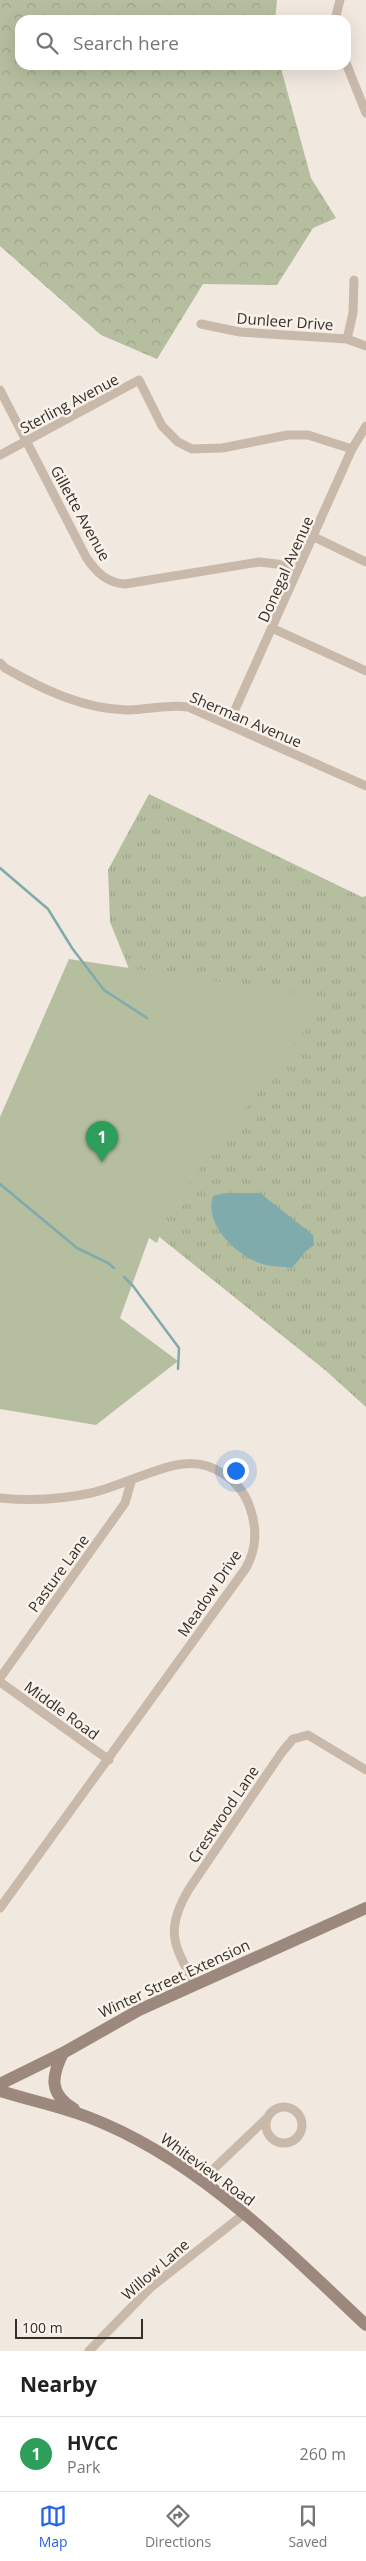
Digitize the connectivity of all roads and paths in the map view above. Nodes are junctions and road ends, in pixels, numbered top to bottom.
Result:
1 (340, 0) edge
2 (336, 15) edge
3 (349, 70) edge
4 (365, 108) edge
5 (354, 280) dead end
6 (201, 324) dead end
7 (347, 339) junction
8 (366, 346) edge
9 (0, 390) edge
10 (366, 426) edge
11 (28, 441) junction
12 (352, 449) junction
13 (0, 455) edge
14 (314, 537) junction
15 (366, 562) edge
16 (298, 569) junction
17 (274, 629) junction
18 (0, 662) edge
19 (366, 671) edge
20 (229, 724) junction
21 (366, 786) edge
22 (131, 1482) junction
23 (0, 1498) edge
24 (0, 1678) edge
25 (0, 1682) edge
26 (109, 1760) junction
27 (366, 1770) edge
28 (0, 1908) edge
29 (366, 1908) edge
30 (195, 1985) junction
31 (63, 2053) junction
32 (0, 2084) edge
33 (0, 2091) edge
34 (87, 2117) junction
35 (268, 2117) junction
36 (201, 2182) junction
37 (244, 2214) junction
38 (366, 2325) edge
39 (89, 2351) edge

1 - 2 street
3 - 4 street
5 - 7 street
6 - 7 street, Dunleer Drive
7 - 8 street, Dunleer Drive
9 - 11 street, Gillette Avenue
10 - 12 street, Donegal Avenue
11 - 12 street, Sterling Avenue
11 - 13 street, Sterling Avenue
11 - 16 street, Gillette Avenue
12 - 14 street, Donegal Avenue
14 - 15 street
14 - 16 street, Donegal Avenue
16 - 17 street, Donegal Avenue
17 - 19 street
17 - 20 street, Donegal Avenue
18 - 20 street, Sherman Avenue
20 - 21 street, Sherman Avenue
22 - 23 street, Meadow Drive
22 - 24 street, Pasture Lane
22 - 26 street, Meadow Drive
25 - 26 street, Middle Road
26 - 28 street, Meadow Drive
27 - 30 street, Crestwood Lane
29 - 30 main road, Winter Street Extension
30 - 31 main road, Winter Street Extension
31 - 32 main road, Winter Street Extension
31 - 34 main road
33 - 34 main road, Whiteview Road
34 - 36 main road, Whiteview Road
35 - 35 street
35 - 36 street
36 - 37 main road, Whiteview Road
37 - 38 main road, Whiteview Road
37 - 39 street, Willow Lane

